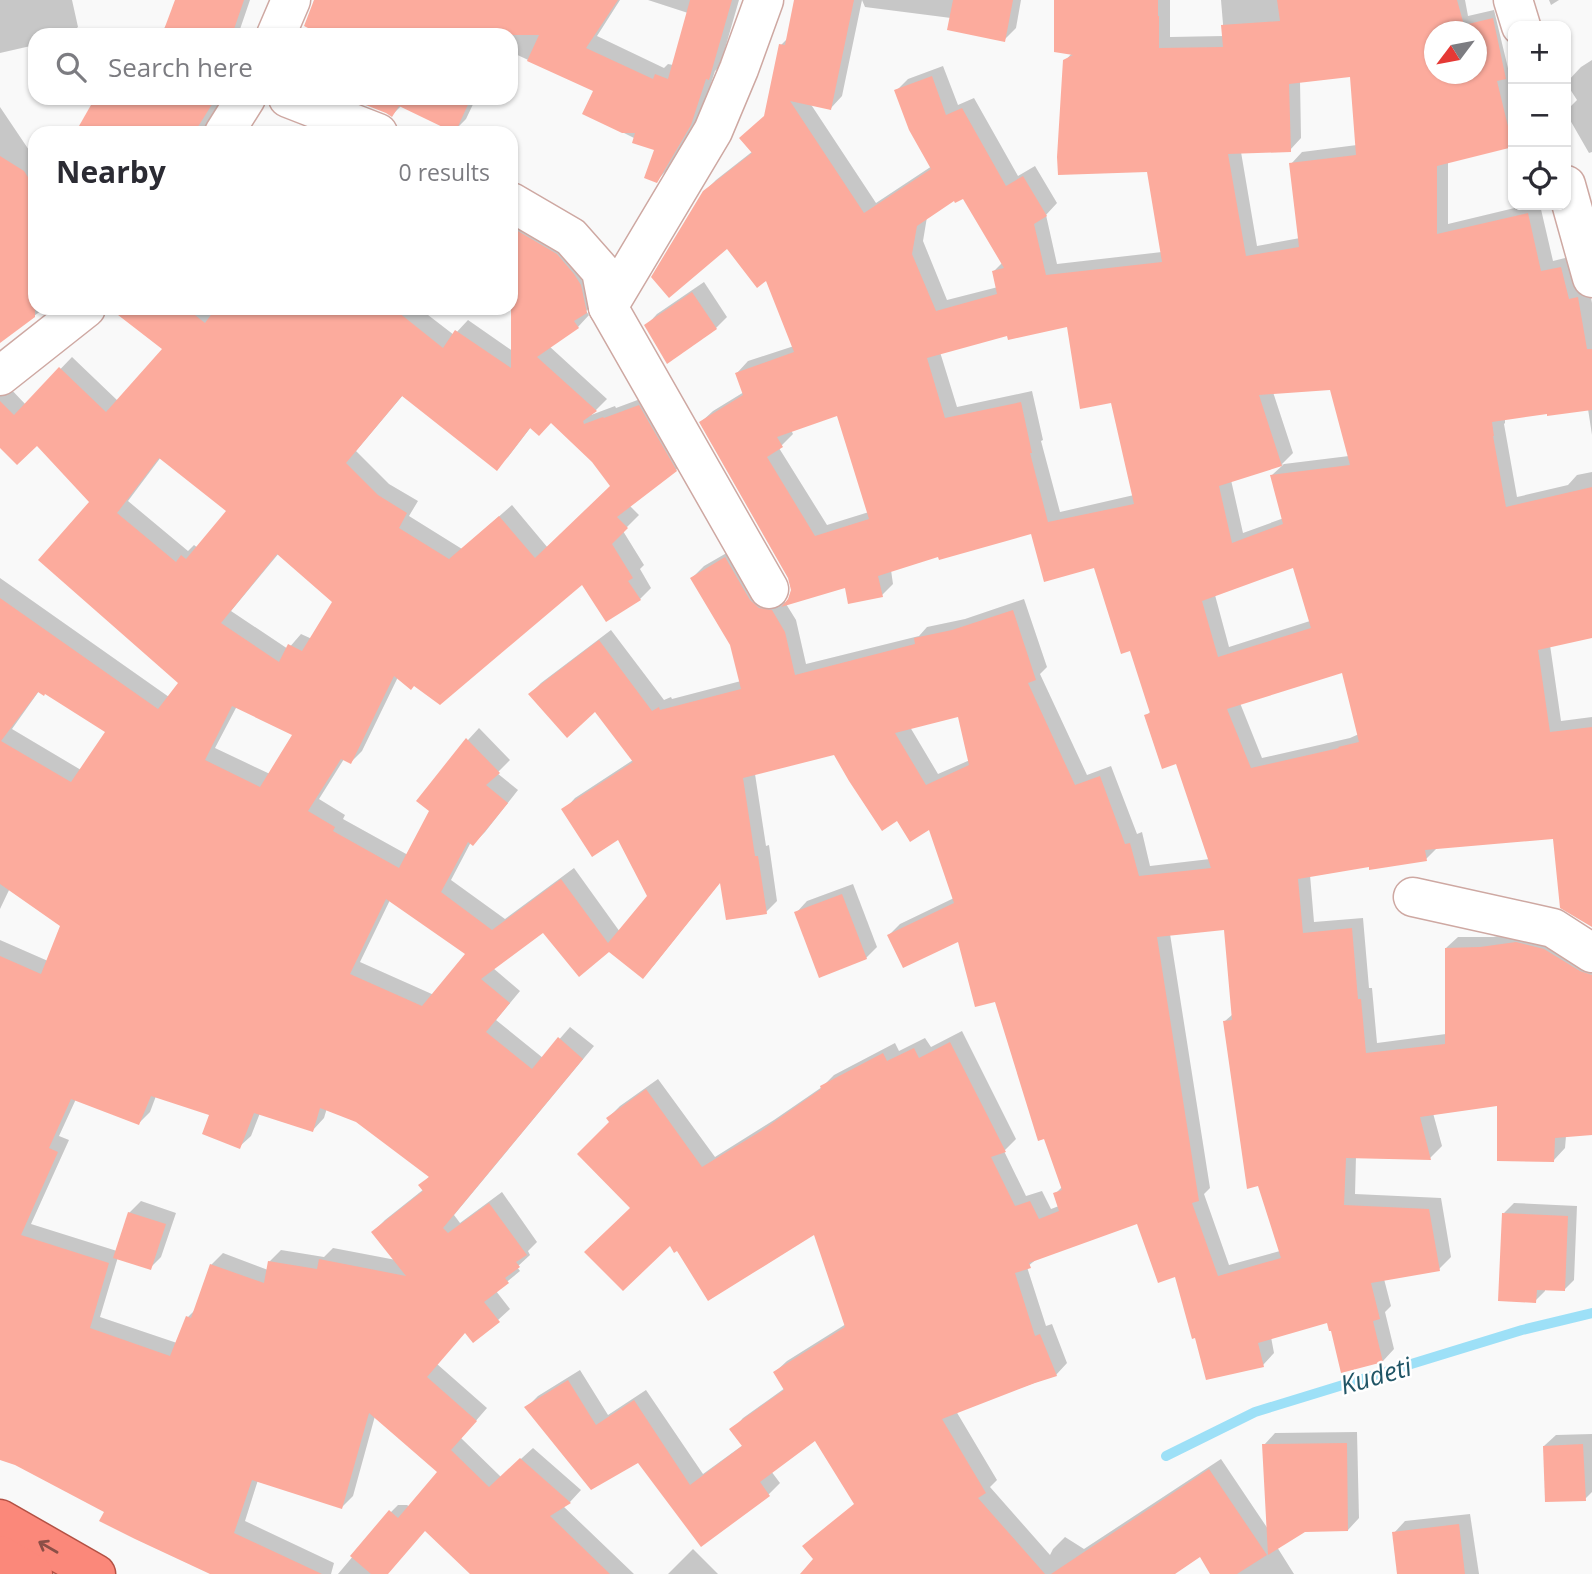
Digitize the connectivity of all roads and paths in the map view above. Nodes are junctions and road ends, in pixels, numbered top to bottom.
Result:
1 (291, 0) edge
2 (764, 0) edge
3 (1513, 0) edge
4 (1519, 21) edge
5 (279, 28) edge
6 (242, 105) edge
7 (306, 105) edge
8 (228, 126) edge
9 (359, 126) edge
10 (1571, 203) edge
11 (518, 206) edge
12 (1592, 278) edge
13 (608, 307) junction
14 (77, 315) edge
15 (0, 376) edge
16 (769, 589) dead end
17 (1413, 897) dead end
18 (1592, 953) edge
19 (0, 1519) edge
20 (0, 1555) edge
21 (33, 1574) edge
22 (96, 1574) edge

1 - 5 street
2 - 13 street
3 - 4 street
6 - 8 street
7 - 9 street
10 - 12 street
11 - 13 street
13 - 16 street
14 - 15 street
17 - 18 street
22 -> 19 highway
20 - 21 highway

